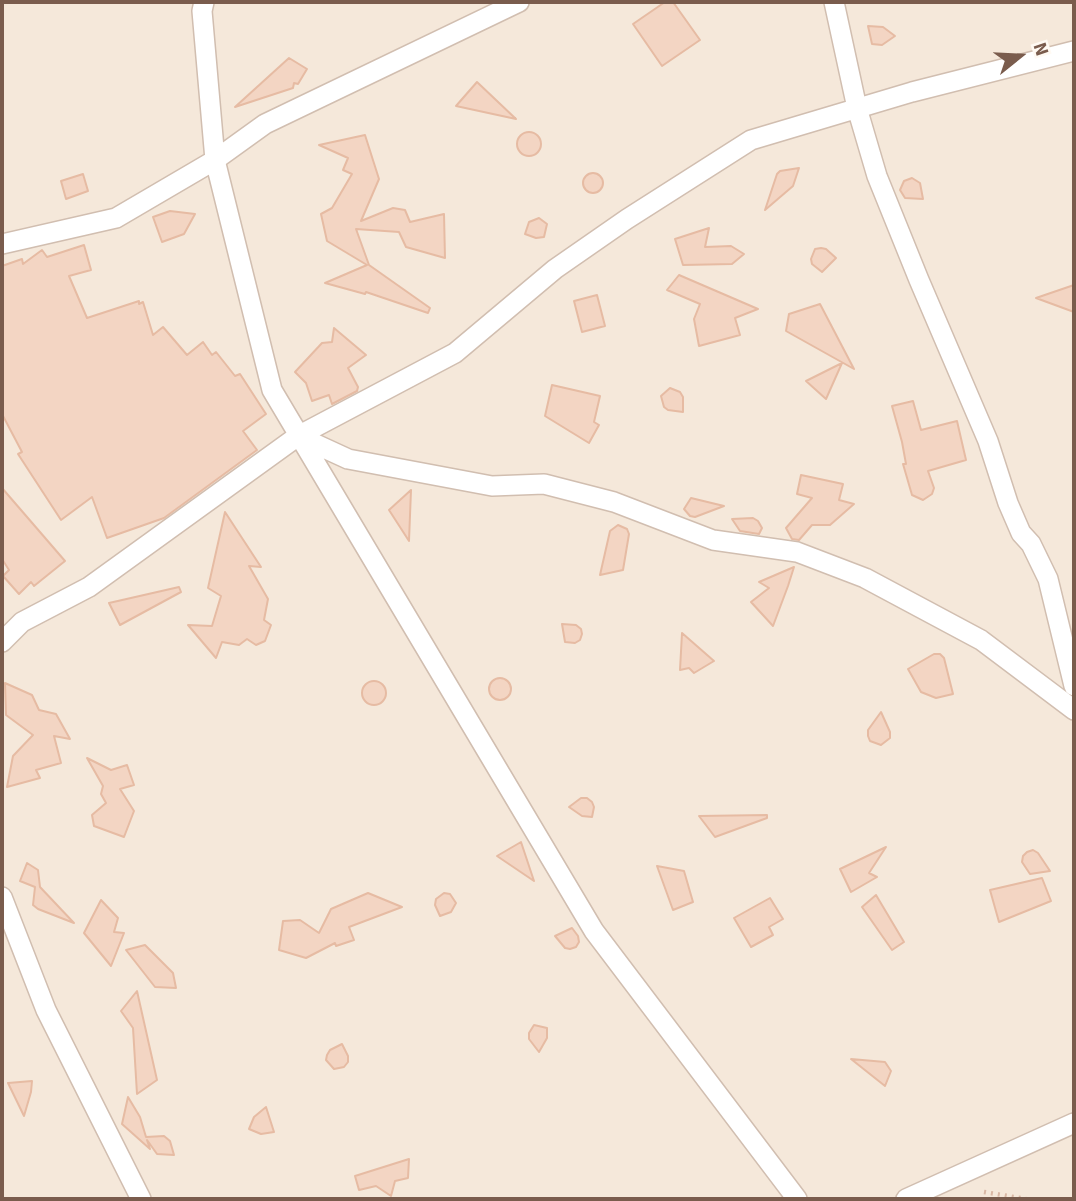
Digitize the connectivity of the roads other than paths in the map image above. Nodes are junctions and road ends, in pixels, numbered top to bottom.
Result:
1 (204, 2) edge
2 (519, 2) edge
3 (834, 2) edge
4 (1074, 51) edge
5 (856, 108) junction
6 (215, 160) junction
7 (4, 241) edge
8 (298, 436) junction
9 (2, 642) edge
10 (1074, 686) edge
11 (1074, 710) edge
12 (2, 897) edge
13 (1074, 1123) edge
14 (141, 1199) edge
15 (797, 1199) edge
16 (906, 1199) edge

1 - 6 street
2 - 6 street
3 - 5 street
4 - 5 street
5 - 8 street
5 - 10 street
6 - 7 street
6 - 8 street
8 - 9 street
8 - 11 street
8 - 15 street
12 - 14 street
13 - 16 street

